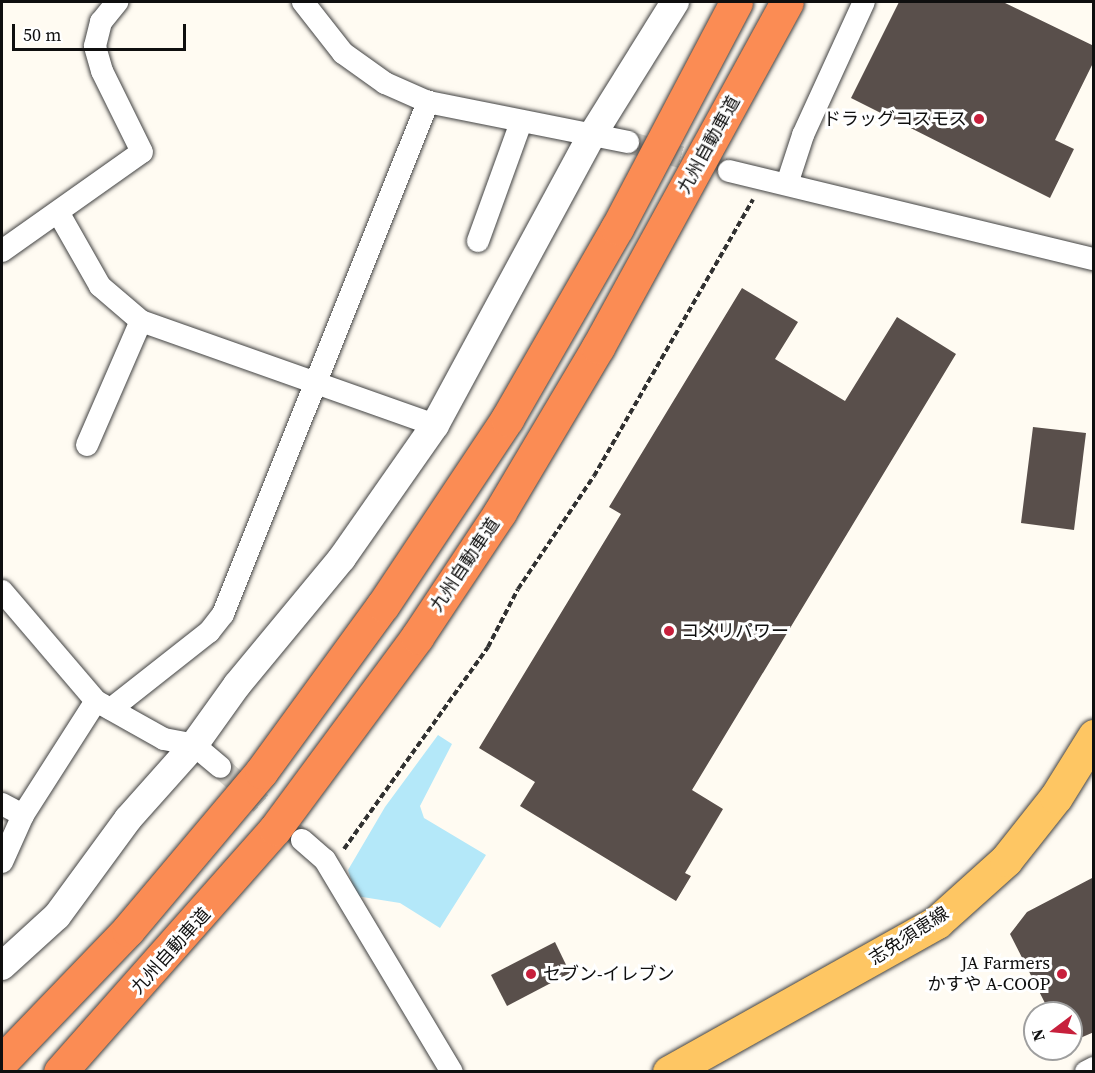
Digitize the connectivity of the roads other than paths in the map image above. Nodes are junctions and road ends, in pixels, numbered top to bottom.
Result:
1 (117, 2) edge
2 (303, 2) edge
3 (675, 2) edge
4 (736, 2) edge
5 (864, 2) edge
6 (785, 8) edge
7 (428, 102) junction
8 (521, 122) junction
9 (591, 137) junction
10 (628, 142) tunnel mouth
11 (729, 171) tunnel mouth
12 (787, 184) junction
13 (58, 212) junction
14 (478, 241) dead end
15 (2, 251) edge
16 (1094, 259) edge
17 (141, 321) junction
18 (315, 384) junction
19 (435, 425) junction
20 (87, 445) dead end
21 (2, 591) edge
22 (104, 705) junction
23 (1094, 736) edge
24 (194, 745) junction
25 (220, 767) tunnel mouth
26 (2, 804) edge
27 (23, 815) junction
28 (302, 840) tunnel mouth
29 (2, 862) edge
30 (2, 966) edge
31 (2, 1061) edge
32 (1094, 1068) edge
33 (60, 1071) edge
34 (452, 1071) edge
35 (669, 1071) edge
36 (1086, 1071) edge

1 - 13 street
2 - 7 street
3 - 9 street
4 - 31 highway
5 - 12 street
6 - 33 highway, 九州自動車道
7 - 8 street
7 - 18 street
8 - 9 street
8 - 14 street
9 - 10 street
9 - 19 street
11 - 12 street
12 - 16 street
13 - 15 street
13 - 17 street
17 - 18 street
17 - 20 street
18 - 19 street
18 - 22 street
19 - 24 street
21 - 22 street
22 - 24 street
22 - 27 street
23 - 35 main road, 志免須恵線
24 - 25 street
24 - 30 street
26 - 27 street
27 - 29 street
28 - 34 street
32 - 36 street

